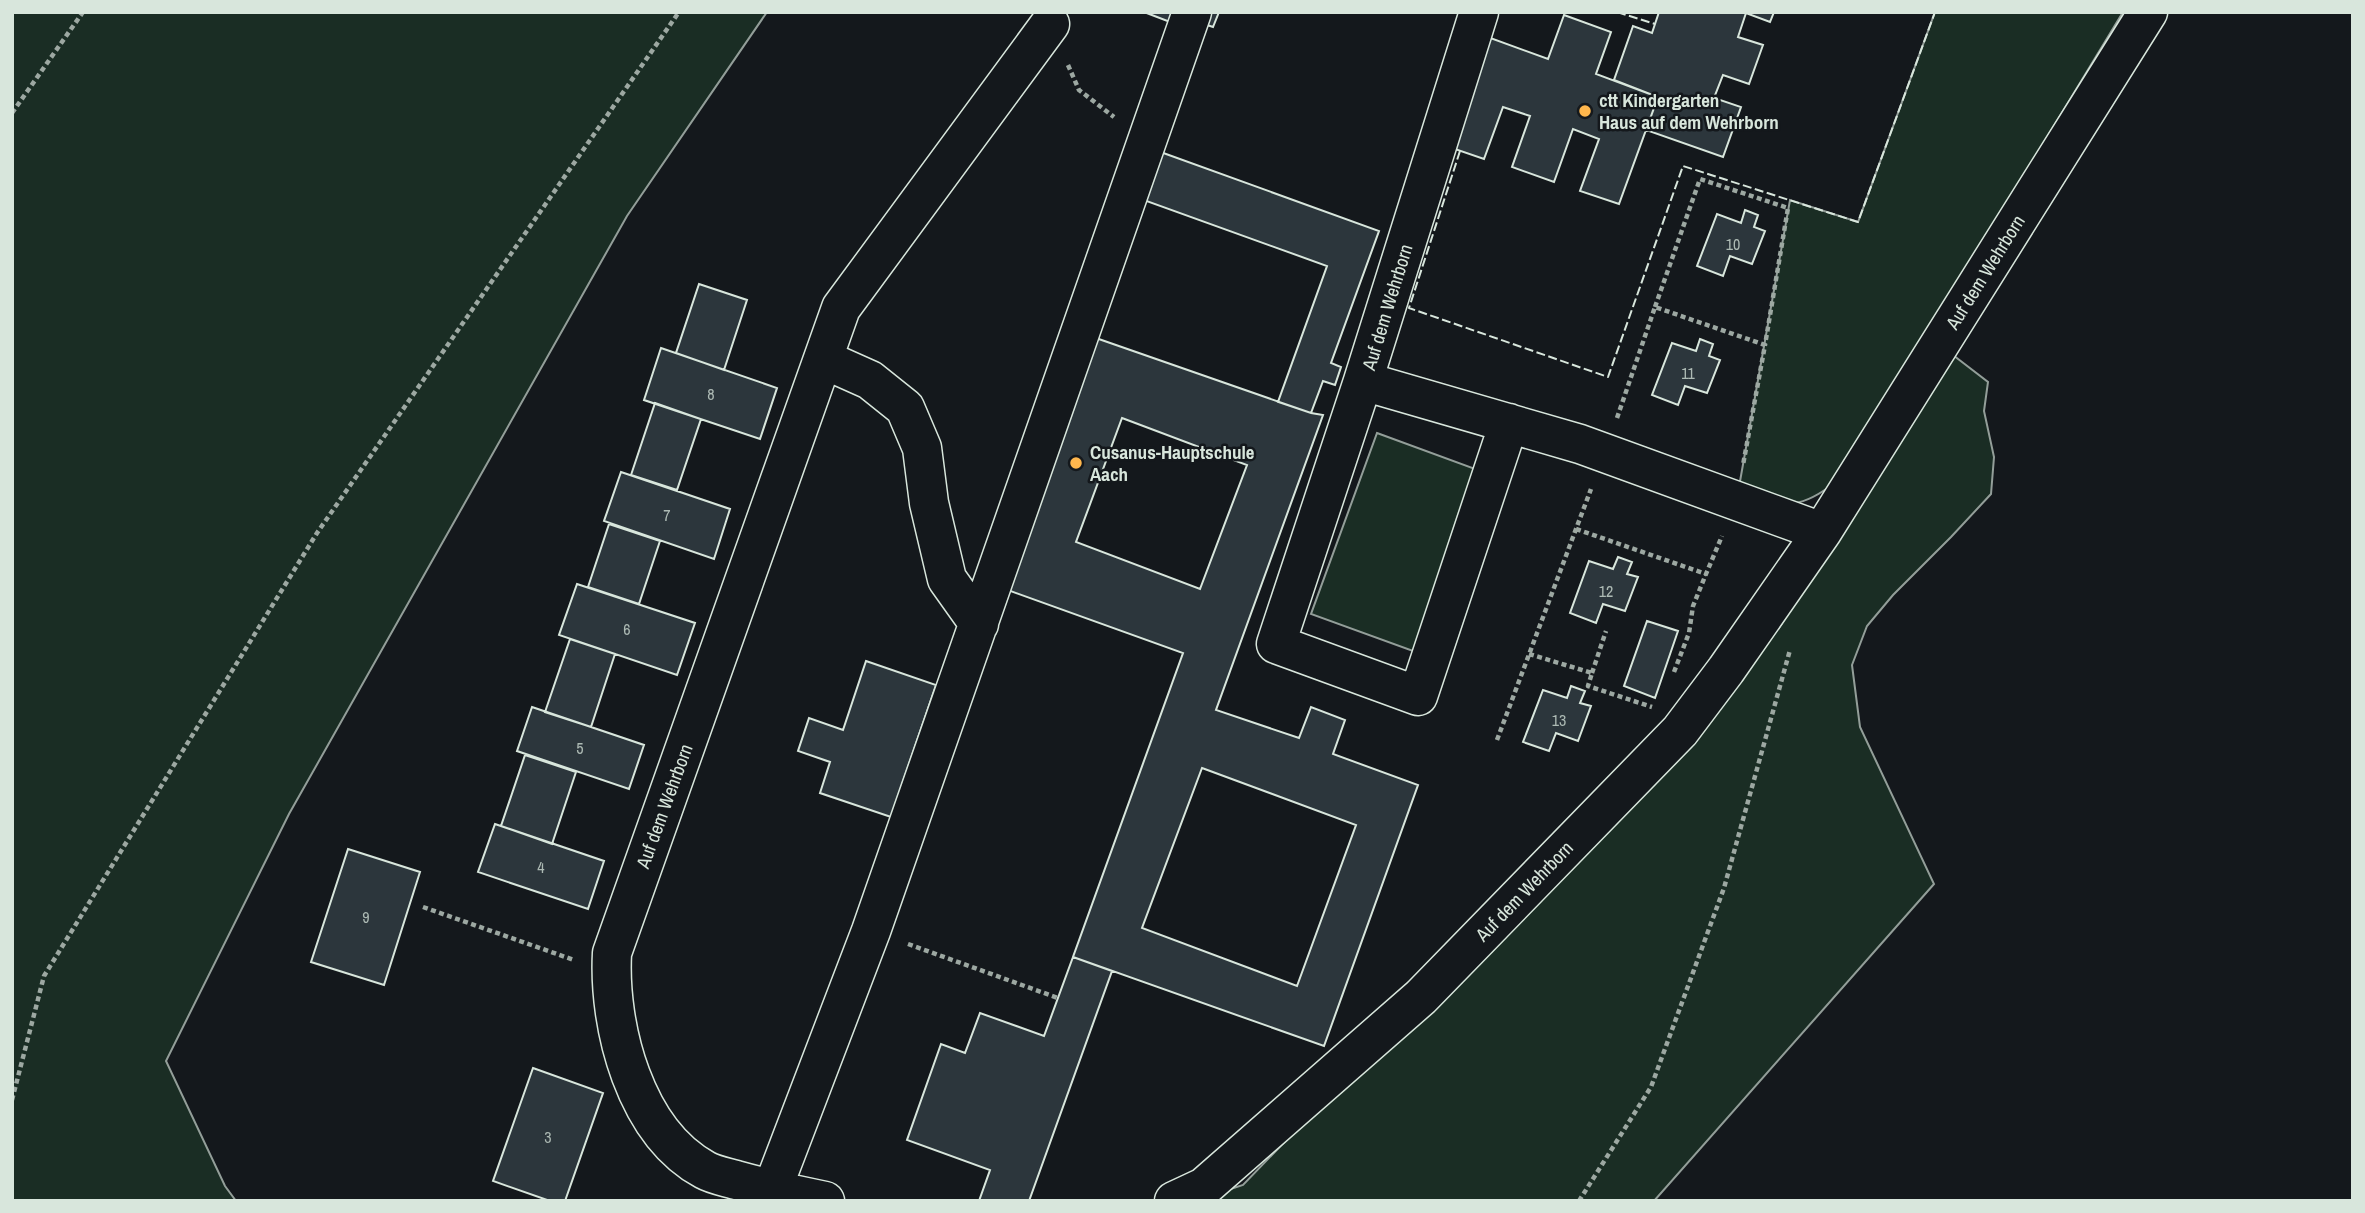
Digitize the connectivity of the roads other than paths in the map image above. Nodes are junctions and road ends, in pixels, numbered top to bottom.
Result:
1 (1192, 12) edge
2 (1479, 12) edge
3 (2148, 12) edge
4 (1050, 24) road end
5 (823, 359) junction
6 (1363, 381) junction
7 (1509, 424) junction
8 (1822, 532) junction
9 (979, 624) junction
10 (772, 1190) junction
11 (825, 1201) edge
12 (1174, 1201) edge

1 - 9 street
2 - 6 street, Auf dem Wehrborn
3 - 8 street, Auf dem Wehrborn
4 - 5 street, Auf dem Wehrborn
5 - 9 street
5 - 10 street, Auf dem Wehrborn
6 - 7 street, Auf dem Wehrborn
6 - 7 street
7 - 8 street, Auf dem Wehrborn
8 - 12 street, Auf dem Wehrborn
9 - 10 street
10 - 11 street, Auf dem Wehrborn

